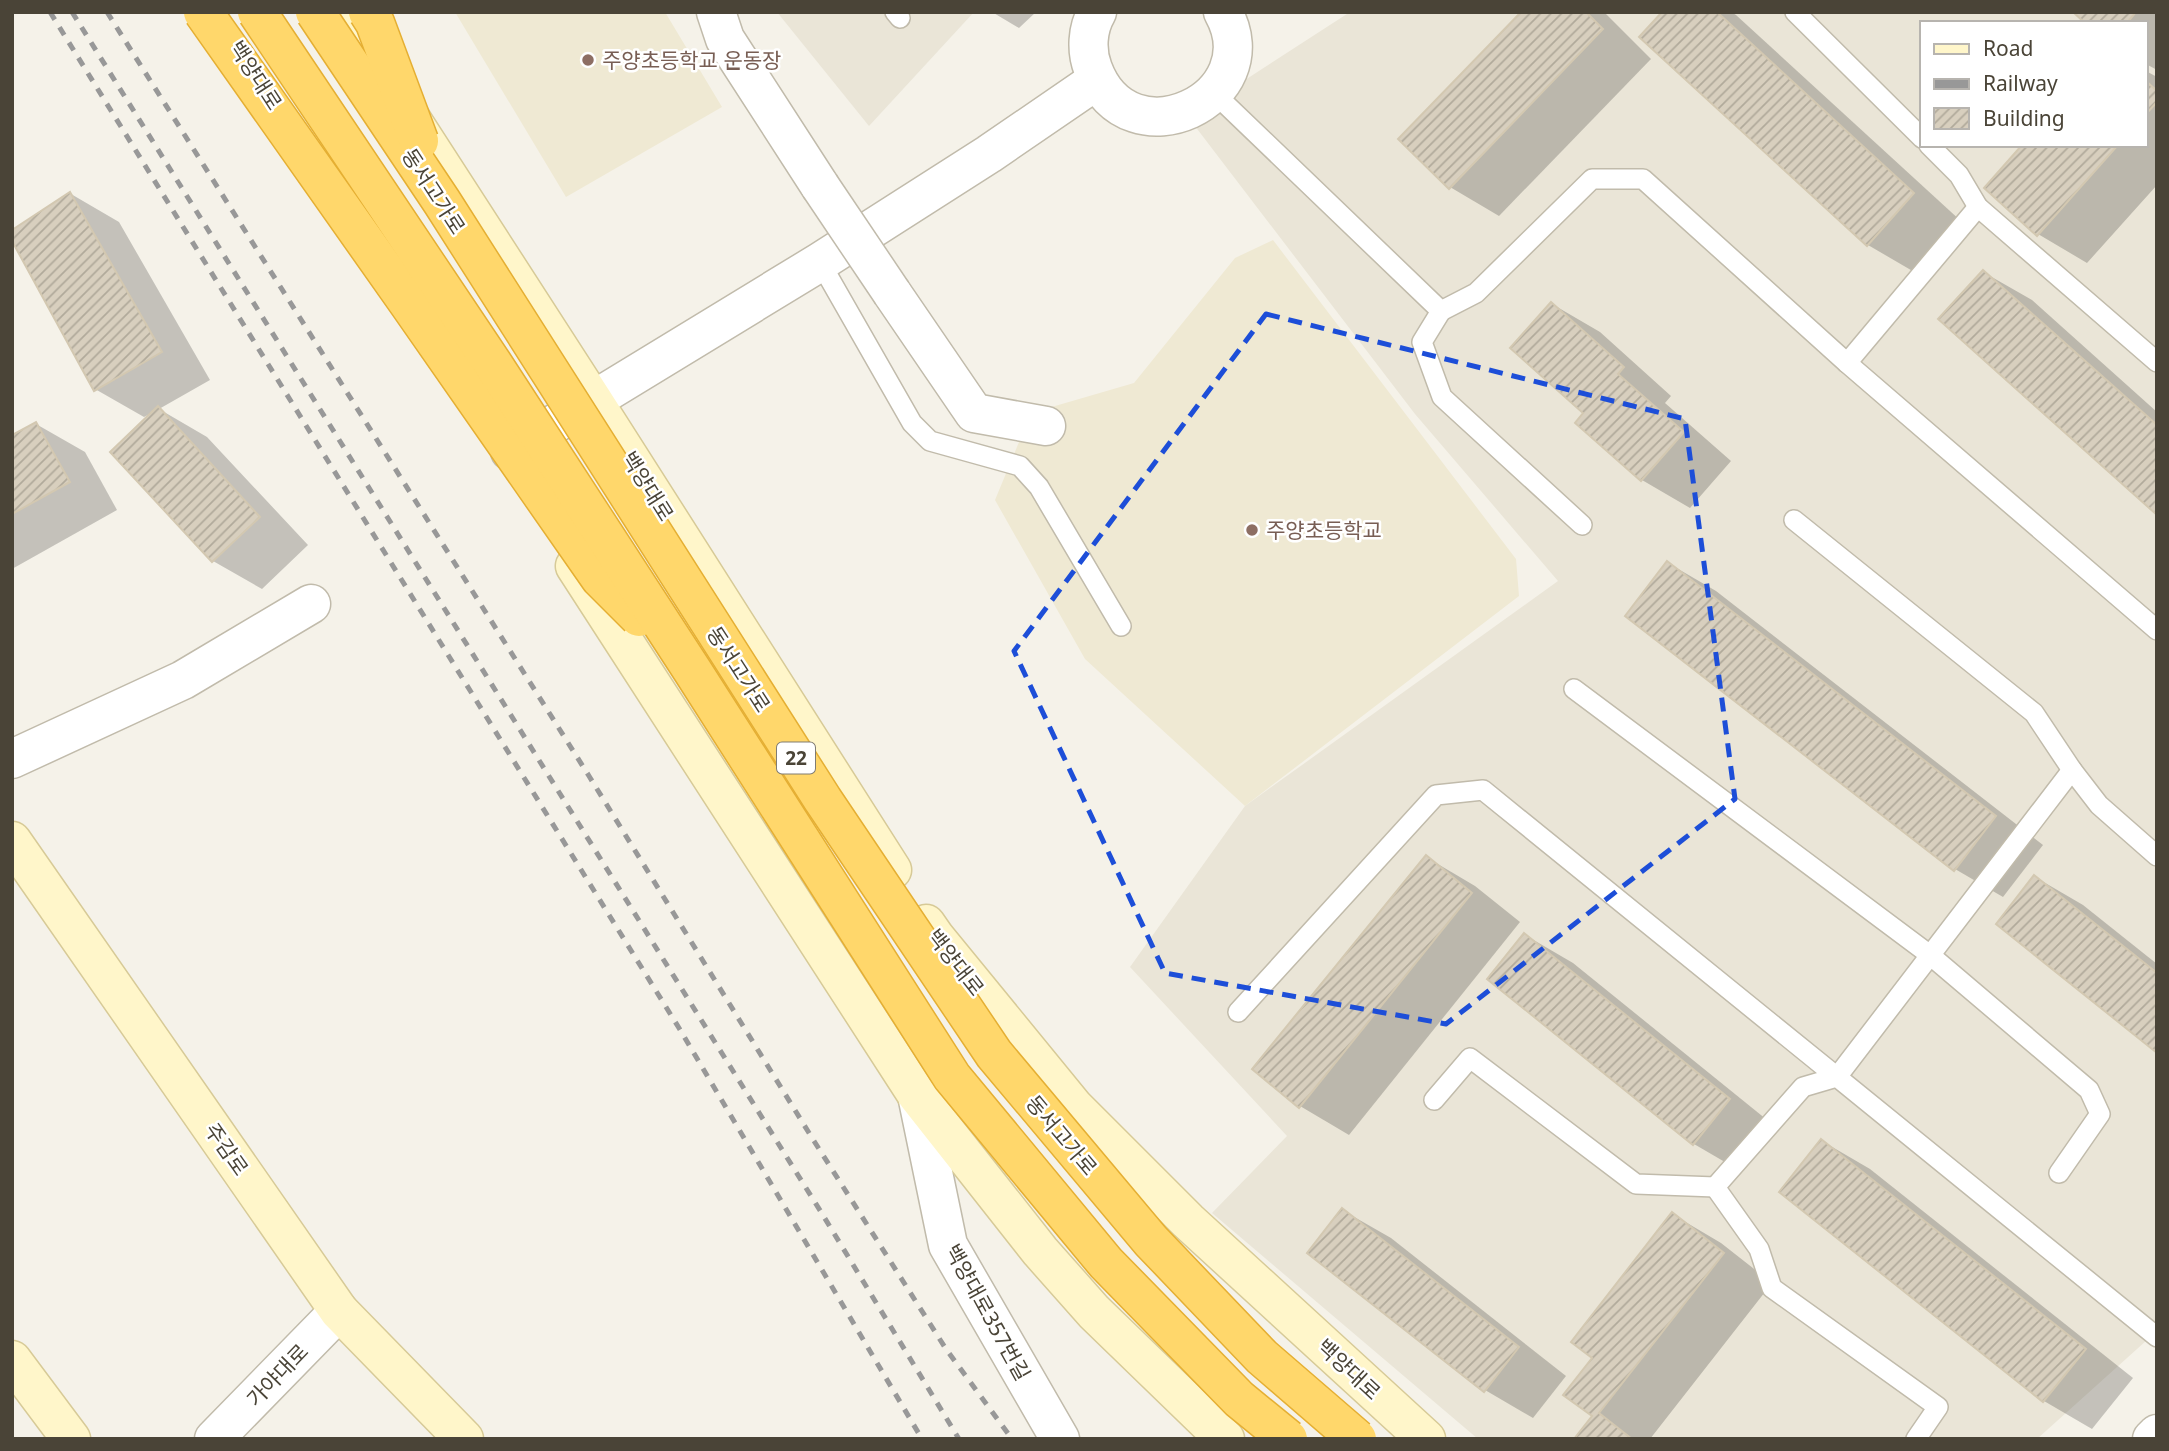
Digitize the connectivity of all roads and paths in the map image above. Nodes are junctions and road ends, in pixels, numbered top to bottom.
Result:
1 (203, 12) edge
2 (215, 12) edge
3 (257, 12) edge
4 (315, 12) edge
5 (342, 12) edge
6 (368, 12) edge
7 (716, 12) edge
8 (1097, 12) edge
9 (1795, 12) edge
10 (1226, 13) edge
11 (1097, 80) junction
12 (1214, 93) junction
13 (1920, 136) edge
14 (1931, 147) edge
15 (442, 202) junction
16 (1978, 207) junction
17 (820, 262) junction
18 (1441, 311) junction
19 (2157, 362) edge
20 (1847, 363) junction
21 (593, 399) junction
22 (1046, 426) dead end
23 (503, 455) junction
24 (1794, 520) dead end
25 (1583, 525) dead end
26 (311, 604) dead end
27 (1121, 626) dead end
28 (2157, 630) edge
29 (692, 670) junction
30 (1574, 689) dead end
31 (12, 759) edge
32 (2072, 770) junction
33 (12, 841) edge
34 (2157, 856) edge
35 (1930, 955) junction
36 (1238, 1012) dead end
37 (1837, 1077) junction
38 (917, 1095) junction
39 (1434, 1100) dead end
40 (2059, 1173) dead end
41 (1715, 1187) junction
42 (340, 1311) junction
43 (2157, 1337) edge
44 (12, 1360) edge
45 (2157, 1434) edge
46 (71, 1439) edge
47 (214, 1439) edge
48 (464, 1439) edge
49 (1060, 1439) edge
50 (1225, 1439) edge
51 (1288, 1439) edge
52 (1357, 1439) edge
53 (1426, 1439) edge
54 (1916, 1439) edge
55 (2152, 1439) edge

1 - 29 highway, bridge
2 - 23 main road, 백양대로
3 - 29 highway, 동서고가로 / 22, bridge
4 - 15 highway, 동서고가로 / 22, bridge
5 - 21 main road, 백양대로
6 - 15 highway, bridge
7 - 22 street, bridge
8 - 11 street
9 - 13 lane
10 - 12 street
11 - 12 street
11 - 17 street
12 - 18 lane
14 - 16 lane
15 - 52 highway, 동서고가로 / 22, bridge
16 - 19 lane
16 - 20 lane
17 - 21 street
17 - 27 lane
18 - 20 lane
18 - 25 lane
20 - 28 lane
21 - 23 street
21 - 53 main road, 백양대로
23 - 38 main road, 백양대로
24 - 32 lane
26 - 31 street
29 - 51 highway, 동서고가로 / 22, bridge
30 - 35 lane
32 - 34 lane
32 - 35 lane
33 - 42 main road, 주감로
35 - 37 lane
35 - 40 lane
36 - 37 lane
37 - 41 lane
37 - 43 lane
38 - 49 street, 백양대로357번길
38 - 50 main road, 백양대로
39 - 41 lane
41 - 54 lane
42 - 47 street, 가야대로
42 - 48 main road, 주감로
44 - 46 main road
45 - 55 street

